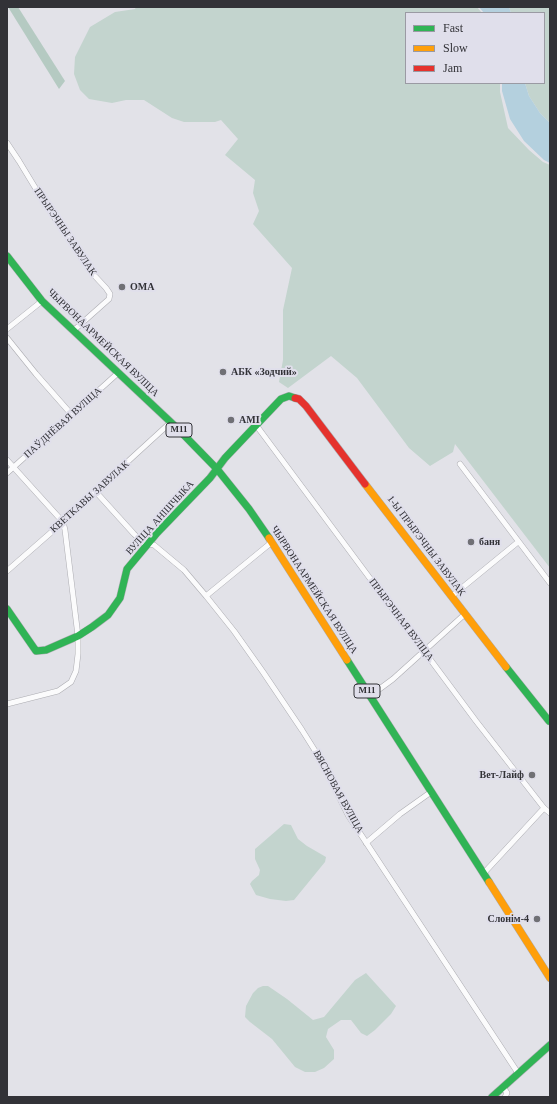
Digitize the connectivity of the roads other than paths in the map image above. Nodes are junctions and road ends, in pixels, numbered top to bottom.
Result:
1 (7, 143) edge
2 (7, 256) edge
3 (9, 264) edge
4 (42, 301) junction
5 (7, 329) edge
6 (72, 331) junction
7 (7, 338) edge
8 (118, 373) junction
9 (281, 399) joint
10 (72, 415) junction
11 (171, 422) junction
12 (256, 425) junction
13 (7, 460) edge
14 (460, 464) dead end
15 (13, 467) junction
16 (217, 469) junction
17 (7, 472) edge
18 (96, 492) junction
19 (63, 522) junction
20 (272, 542) junction
21 (518, 542) junction
22 (152, 544) junction
23 (7, 570) edge
24 (550, 583) edge
25 (206, 596) junction
26 (452, 596) junction
27 (7, 609) edge
28 (465, 614) junction
29 (78, 636) junction
30 (424, 650) junction
31 (370, 696) junction
32 (7, 704) edge
33 (549, 721) edge
34 (431, 792) junction
35 (544, 808) junction
36 (550, 812) edge
37 (366, 843) junction
38 (483, 874) junction
39 (550, 977) edge
40 (550, 1045) edge
41 (518, 1073) junction
42 (503, 1087) junction
43 (492, 1097) edge
44 (506, 1097) edge

1 - 6 street, ПРЫРЭЧНЫ ЗАВУЛАК
2 - 3 main road, ЧЫРВОНААРМЕЙСКАЯ ВУЛІЦА / М11
3 - 4 main road, ЧЫРВОНААРМЕЙСКАЯ ВУЛІЦА / М11
4 - 5 street
4 - 6 main road, ЧЫРВОНААРМЕЙСКАЯ ВУЛІЦА / М11
6 - 8 main road, ЧЫРВОНААРМЕЙСКАЯ ВУЛІЦА / М11
7 - 10 street
8 - 10 street, ПАЎДНЁВАЯ ВУЛІЦА
8 - 11 main road, ЧЫРВОНААРМЕЙСКАЯ ВУЛІЦА / М11
9 - 12 main road, ВУЛІЦА АНІШЧЫКА
9 - 26 main road, 1-Ы ПРЫРЭЧНЫ ЗАВУЛАК
10 - 15 street, ПАЎДНЁВАЯ ВУЛІЦА
11 - 16 main road, ЧЫРВОНААРМЕЙСКАЯ ВУЛІЦА / М11
11 - 18 street, КВЕТКАВЫ ЗАВУЛАК
12 - 16 main road, ВУЛІЦА АНІШЧЫКА
12 - 30 street, ПРЫРЭЧНАЯ ВУЛІЦА
13 - 15 street
14 - 21 street
15 - 17 street, ПАЎДНЁВАЯ ВУЛІЦА
15 - 19 street
16 - 20 main road, ЧЫРВОНААРМЕЙСКАЯ ВУЛІЦА / М11
16 - 22 main road, ВУЛІЦА АНІШЧЫКА
18 - 19 street, КВЕТКАВЫ ЗАВУЛАК
18 - 22 street, ВЯСНОВАЯ ВУЛІЦА
19 - 23 street, КВЕТКАВЫ ЗАВУЛАК
19 - 29 street
20 - 25 street
20 - 31 main road, ЧЫРВОНААРМЕЙСКАЯ ВУЛІЦА / М11
21 - 24 street
21 - 26 street
22 - 25 street, ВЯСНОВАЯ ВУЛІЦА
22 - 29 main road, ВУЛІЦА АНІШЧЫКА
25 - 37 street, ВЯСНОВАЯ ВУЛІЦА
26 - 28 main road, 1-Ы ПРЫРЭЧНЫ ЗАВУЛАК
27 - 29 main road, ВУЛІЦА АНІШЧЫКА
28 - 30 street
28 - 33 main road, 1-Ы ПРЫРЭЧНЫ ЗАВУЛАК
29 - 32 street
30 - 31 street
30 - 35 street, ПРЫРЭЧНАЯ ВУЛІЦА
31 - 34 main road, ЧЫРВОНААРМЕЙСКАЯ ВУЛІЦА / М11
34 - 37 street
34 - 38 main road, ЧЫРВОНААРМЕЙСКАЯ ВУЛІЦА / М11
35 - 36 street, ПРЫРЭЧНАЯ ВУЛІЦА
35 - 38 street
37 - 41 street, ВЯСНОВАЯ ВУЛІЦА
38 - 39 main road, ЧЫРВОНААРМЕЙСКАЯ ВУЛІЦА / М11
40 - 41 main road
41 - 42 main road
42 - 43 main road
42 - 44 street

